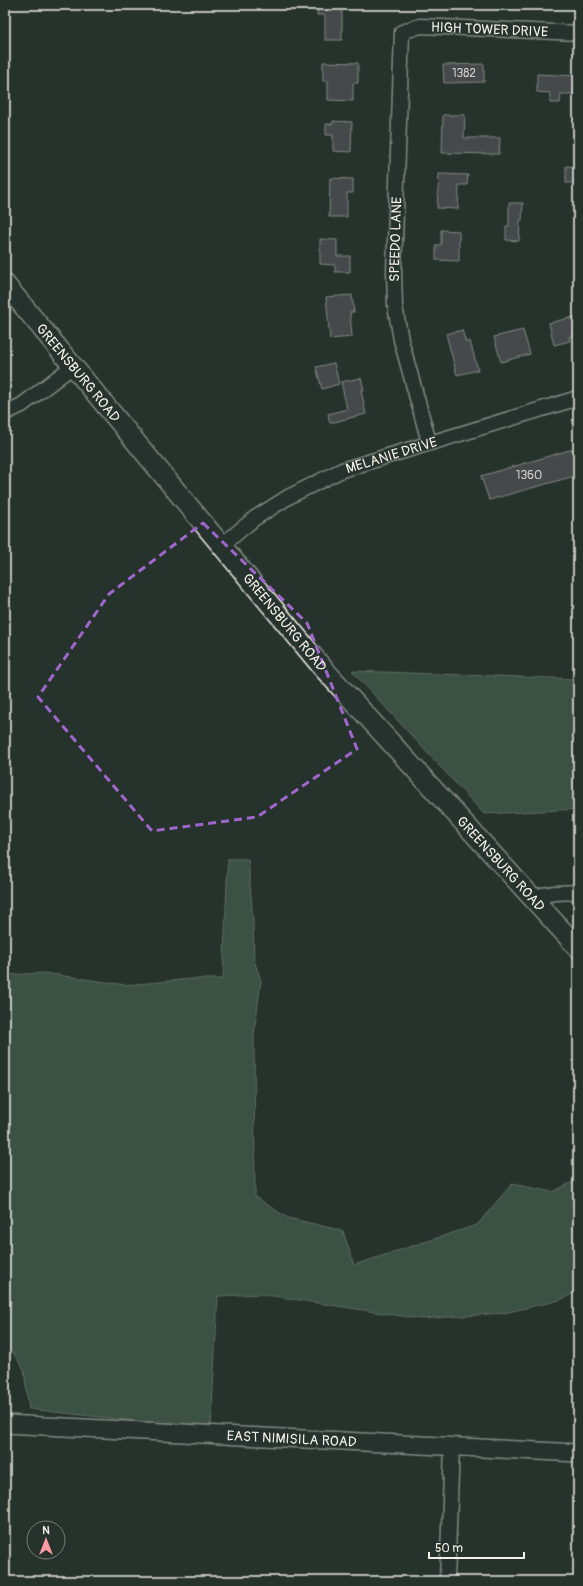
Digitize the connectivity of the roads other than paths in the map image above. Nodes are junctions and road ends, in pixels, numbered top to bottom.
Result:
1 (402, 32) joint
2 (578, 33) edge
3 (5, 284) edge
4 (73, 366) junction
5 (578, 398) edge
6 (5, 413) edge
7 (429, 442) junction
8 (221, 546) junction
9 (578, 892) edge
10 (531, 897) junction
11 (578, 948) edge
12 (5, 1424) edge
13 (452, 1447) junction
14 (578, 1453) edge
15 (446, 1581) edge

1 - 2 street, HIGH TOWER DRIVE
1 - 7 street, SPEEDO LANE
3 - 4 main road, GREENSBURG ROAD
4 - 6 street
4 - 8 main road, GREENSBURG ROAD
5 - 7 street, MELANIE DRIVE
7 - 8 street, MELANIE DRIVE
8 - 10 main road, GREENSBURG ROAD
9 - 10 street
10 - 11 main road, GREENSBURG ROAD
12 - 13 street, EAST NIMISILA ROAD
13 - 14 street, EAST NIMISILA ROAD
13 - 15 street

